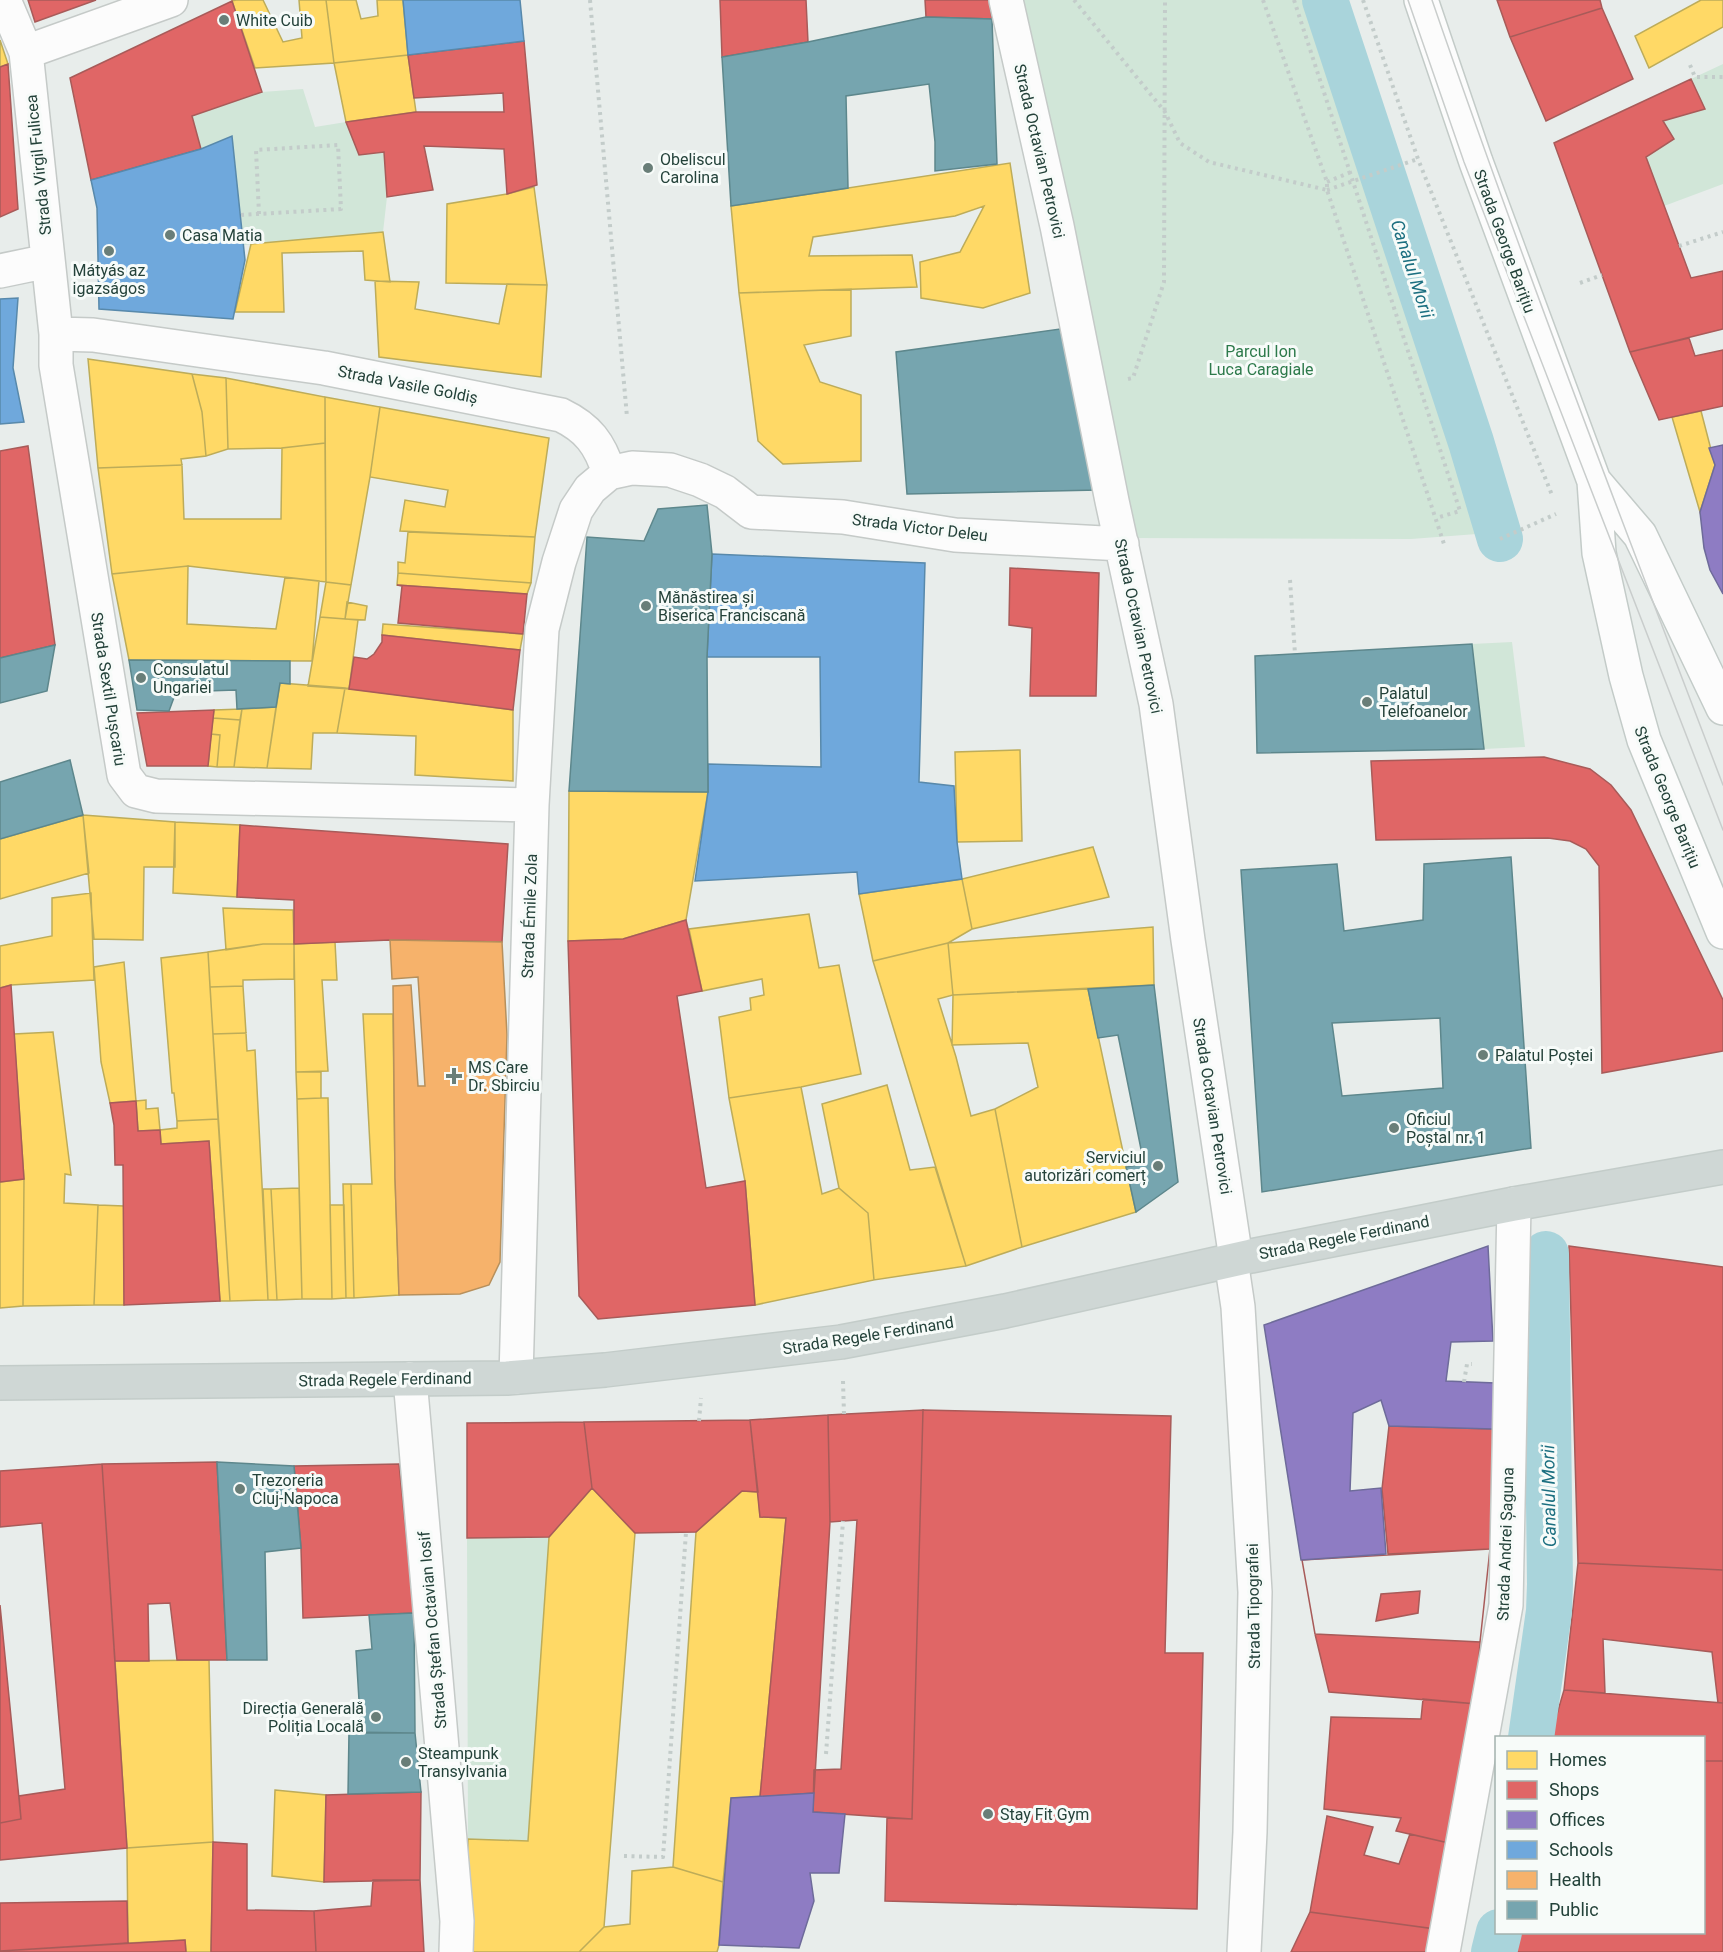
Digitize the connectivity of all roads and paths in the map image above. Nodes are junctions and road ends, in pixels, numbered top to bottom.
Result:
1 (4, 0) edge
2 (171, 0) edge
3 (591, 0) edge
4 (1006, 0) edge
5 (1074, 0) edge
6 (1165, 0) edge
7 (1263, 0) edge
8 (1294, 0) edge
9 (1363, 0) edge
10 (1421, 0) edge
11 (26, 52) junction
12 (1690, 65) dead end
13 (1723, 77) edge
14 (1165, 112) junction
15 (1418, 159) junction
16 (1351, 172) junction
17 (1327, 182) junction
18 (1326, 190) junction
19 (260, 214) junction
20 (241, 215) dead end
21 (1723, 232) edge
22 (1679, 246) dead end
23 (48, 261) junction
24 (0, 270) edge
25 (1602, 275) dead end
26 (1580, 283) dead end
27 (56, 334) junction
28 (1090, 392) junction
29 (621, 471) junction
30 (1594, 481) junction
31 (1555, 501) dead end
32 (1559, 512) dead end
33 (1436, 518) junction
34 (1500, 539) dead end
35 (1122, 544) junction
36 (1444, 544) dead end
37 (1290, 580) dead end
38 (1295, 654) dead end
39 (1723, 708) edge
40 (532, 804) junction
41 (1723, 932) edge
42 (1723, 1167) edge
43 (1514, 1204) junction
44 (1233, 1260) junction
45 (1467, 1364) dead end
46 (842, 1375) dead end
47 (516, 1377) junction
48 (410, 1379) junction
49 (1464, 1382) dead end
50 (0, 1383) edge
51 (702, 1394) dead end
52 (844, 1414) dead end
53 (699, 1421) dead end
54 (843, 1521) dead end
55 (686, 1532) dead end
56 (826, 1754) dead end
57 (624, 1856) dead end
58 (456, 1952) edge
59 (1244, 1952) edge
60 (1443, 1952) edge

1 - 11 street, Strada Virgil Fulicea
2 - 11 street
3 - 29 path
4 - 28 street, Strada Octavian Petrovici
5 - 14 path
6 - 14 path
7 - 17 path
8 - 16 path
9 - 15 path
10 - 30 street, Strada George Barițiu
11 - 23 street, Strada Virgil Fulicea
12 - 13 path
14 - 18 path
14 - 28 path
15 - 18 path, bridge
15 - 31 path
16 - 17 path
16 - 33 path
17 - 18 path
18 - 33 path
19 - 19 path
19 - 20 path
21 - 22 path
23 - 24 street
23 - 27 street, Strada Virgil Fulicea
25 - 26 path
27 - 29 street, Strada Vasile Goldiș
27 - 40 street, Strada Sextil Pușcariu
28 - 35 street, Strada Octavian Petrovici
29 - 35 street, Strada Victor Deleu
29 - 40 street, Strada Émile Zola
30 - 39 street, Strada George Barițiu
30 - 41 street, Strada George Barițiu
32 - 34 path
33 - 36 path
35 - 44 street, Strada Octavian Petrovici
37 - 38 path
40 - 47 street, Strada Émile Zola
42 - 43 main road, Strada Regele Ferdinand
43 - 44 main road, Strada Regele Ferdinand
43 - 60 street, Strada Andrei Șaguna
44 - 47 main road, Strada Regele Ferdinand
44 - 59 street, Strada Tipografiei
45 - 49 path
46 - 52 path
47 - 48 main road, Strada Regele Ferdinand
48 - 50 main road, Strada Regele Ferdinand
48 - 58 street, Strada Ștefan Octavian Iosif
51 - 53 path
54 - 56 path
55 - 57 path

